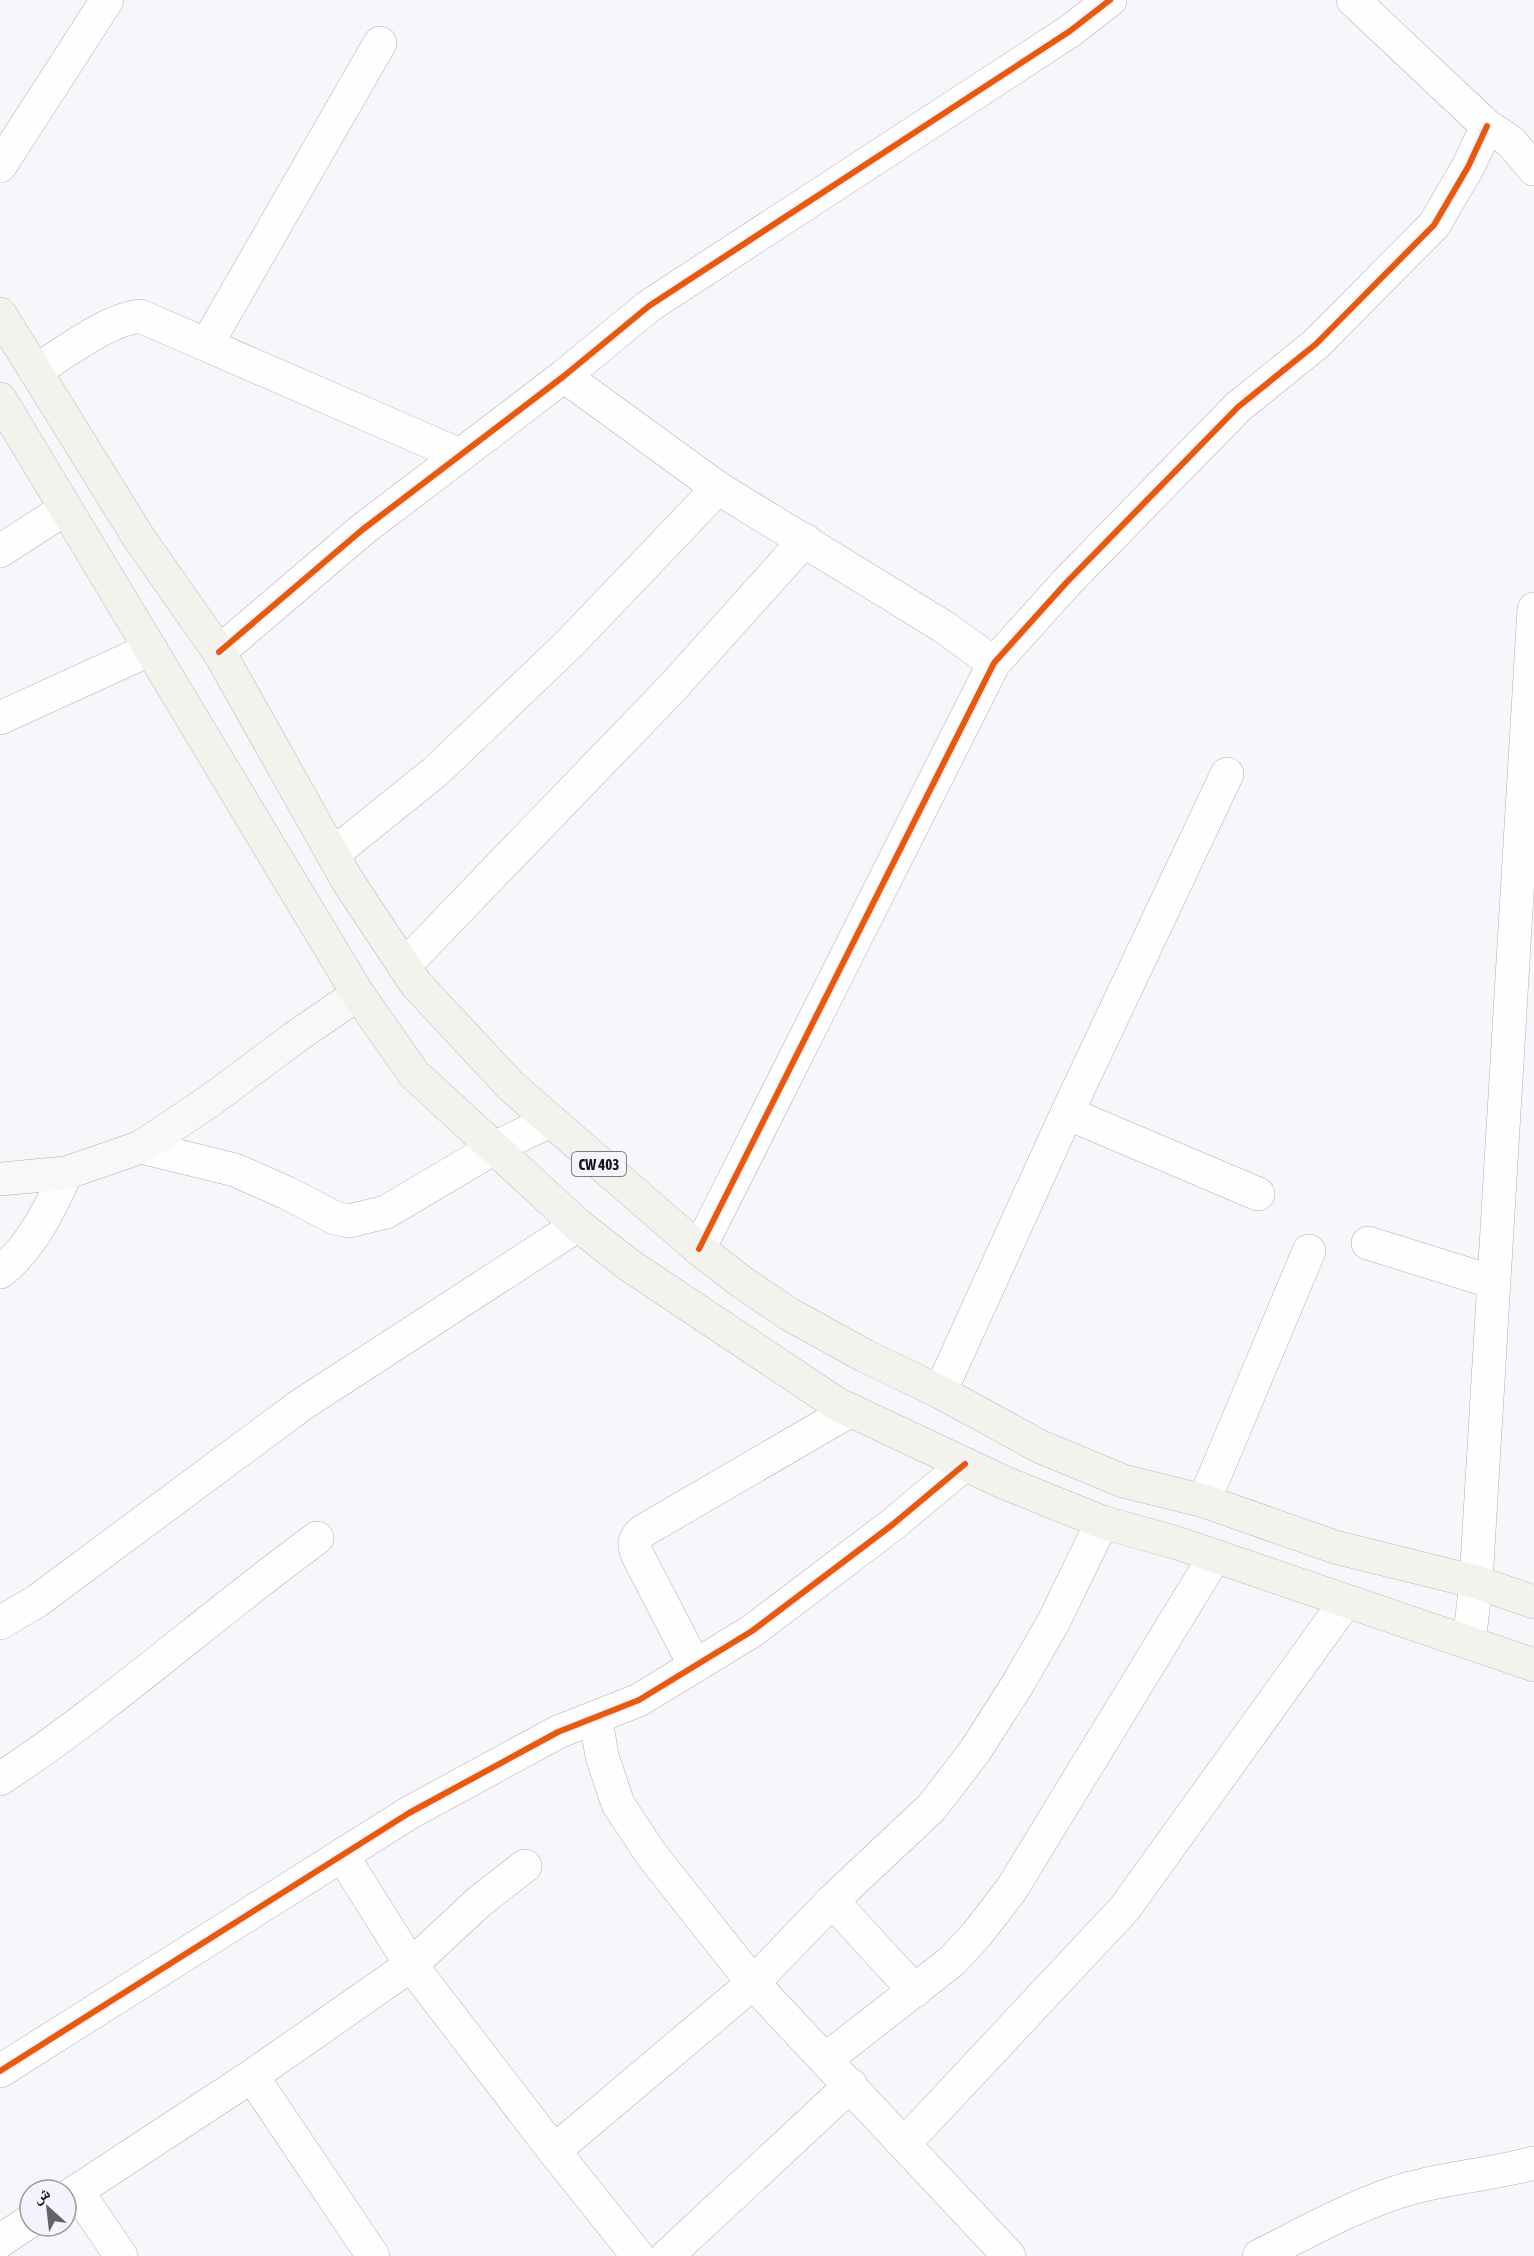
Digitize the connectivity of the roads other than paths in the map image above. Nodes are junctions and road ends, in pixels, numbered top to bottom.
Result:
1 (107, 0) edge
2 (1110, 0) edge
3 (1353, 0) edge
4 (380, 43) dead end
5 (1486, 126) junction
6 (0, 166) edge
7 (1534, 169) edge
8 (0, 314) edge
9 (207, 344) junction
10 (35, 371) junction
11 (564, 376) junction
12 (0, 399) edge
13 (460, 455) junction
14 (718, 488) junction
15 (65, 508) junction
16 (805, 540) junction
17 (0, 551) edge
18 (1534, 609) edge
19 (151, 649) junction
20 (219, 652) junction
21 (994, 663) junction
22 (0, 718) edge
23 (1227, 774) dead end
24 (333, 854) junction
25 (404, 966) junction
26 (358, 994) junction
27 (1067, 1113) junction
28 (550, 1121) junction
29 (141, 1147) junction
30 (494, 1148) junction
31 (66, 1173) junction
32 (0, 1179) edge
33 (1258, 1194) dead end
34 (578, 1225) junction
35 (1368, 1242) dead end
36 (699, 1249) junction
37 (1309, 1251) dead end
38 (0, 1272) edge
39 (1493, 1282) junction
40 (939, 1392) junction
41 (851, 1410) junction
42 (965, 1464) junction
43 (1204, 1501) junction
44 (1102, 1522) junction
45 (317, 1538) dead end
46 (1215, 1556) junction
47 (1476, 1582) junction
48 (1346, 1601) junction
49 (1534, 1602) edge
50 (0, 1623) edge
51 (1469, 1643) junction
52 (1534, 1665) edge
53 (695, 1666) junction
54 (596, 1719) junction
55 (0, 1779) edge
56 (342, 1855) junction
57 (525, 1866) dead end
58 (832, 1901) junction
59 (411, 1965) junction
60 (753, 1983) junction
61 (915, 1990) junction
62 (826, 2059) junction
63 (0, 2071) edge
64 (252, 2076) junction
65 (851, 2085) junction
66 (904, 2144) junction
67 (554, 2151) junction
68 (1534, 2163) edge
69 (78, 2190) edge
70 (78, 2202) edge
71 (18, 2230) edge
72 (0, 2241) edge
73 (121, 2256) edge
74 (373, 2256) edge
75 (638, 2256) edge
76 (667, 2256) edge
77 (1009, 2256) edge
78 (1259, 2256) edge

1 - 6 street
2 - 11 street
3 - 5 street
4 - 9 street
5 - 7 street
5 - 21 street
8 - 10 main road, CW 403
9 - 10 street
9 - 13 street
10 - 20 main road, CW 403
11 - 13 street
11 - 14 street
12 - 15 main road
13 - 20 street
14 - 16 street
14 - 24 street
15 - 17 street
15 - 19 main road
16 - 21 street
16 - 25 street
18 - 39 street
19 - 22 street
19 - 26 main road
20 - 24 main road, CW 403
21 - 36 street
23 - 27 street
24 - 25 main road, CW 403
25 - 28 main road, CW 403
26 - 29 street
26 - 30 main road
27 - 33 street
27 - 40 street
28 - 30 street
28 - 36 main road, CW 403
29 - 30 street
29 - 31 street
30 - 34 main road
31 - 32 street
31 - 38 street
34 - 41 main road
34 - 50 street
35 - 39 street
36 - 40 main road, CW 403
37 - 43 street
39 - 47 street
40 - 43 main road, CW 403
41 - 42 main road
41 - 53 street
42 - 44 main road
42 - 53 street
43 - 47 main road, CW 403
44 - 46 main road
44 - 58 street
45 - 55 street
46 - 48 main road
46 - 61 street
47 - 49 main road, CW 403
47 - 51 street
48 - 51 main road
48 - 66 street
51 - 52 main road
53 - 54 street
54 - 56 street
54 - 60 street
56 - 59 street
56 - 63 street
57 - 59 street
58 - 60 street
58 - 61 street
59 - 64 street
59 - 67 street
60 - 62 street
60 - 67 street
61 - 62 street
62 - 65 street
64 - 69 street
64 - 74 street
65 - 66 street
65 - 76 street
66 - 77 street
67 - 75 street
68 - 78 street
70 - 73 street
71 - 72 street

